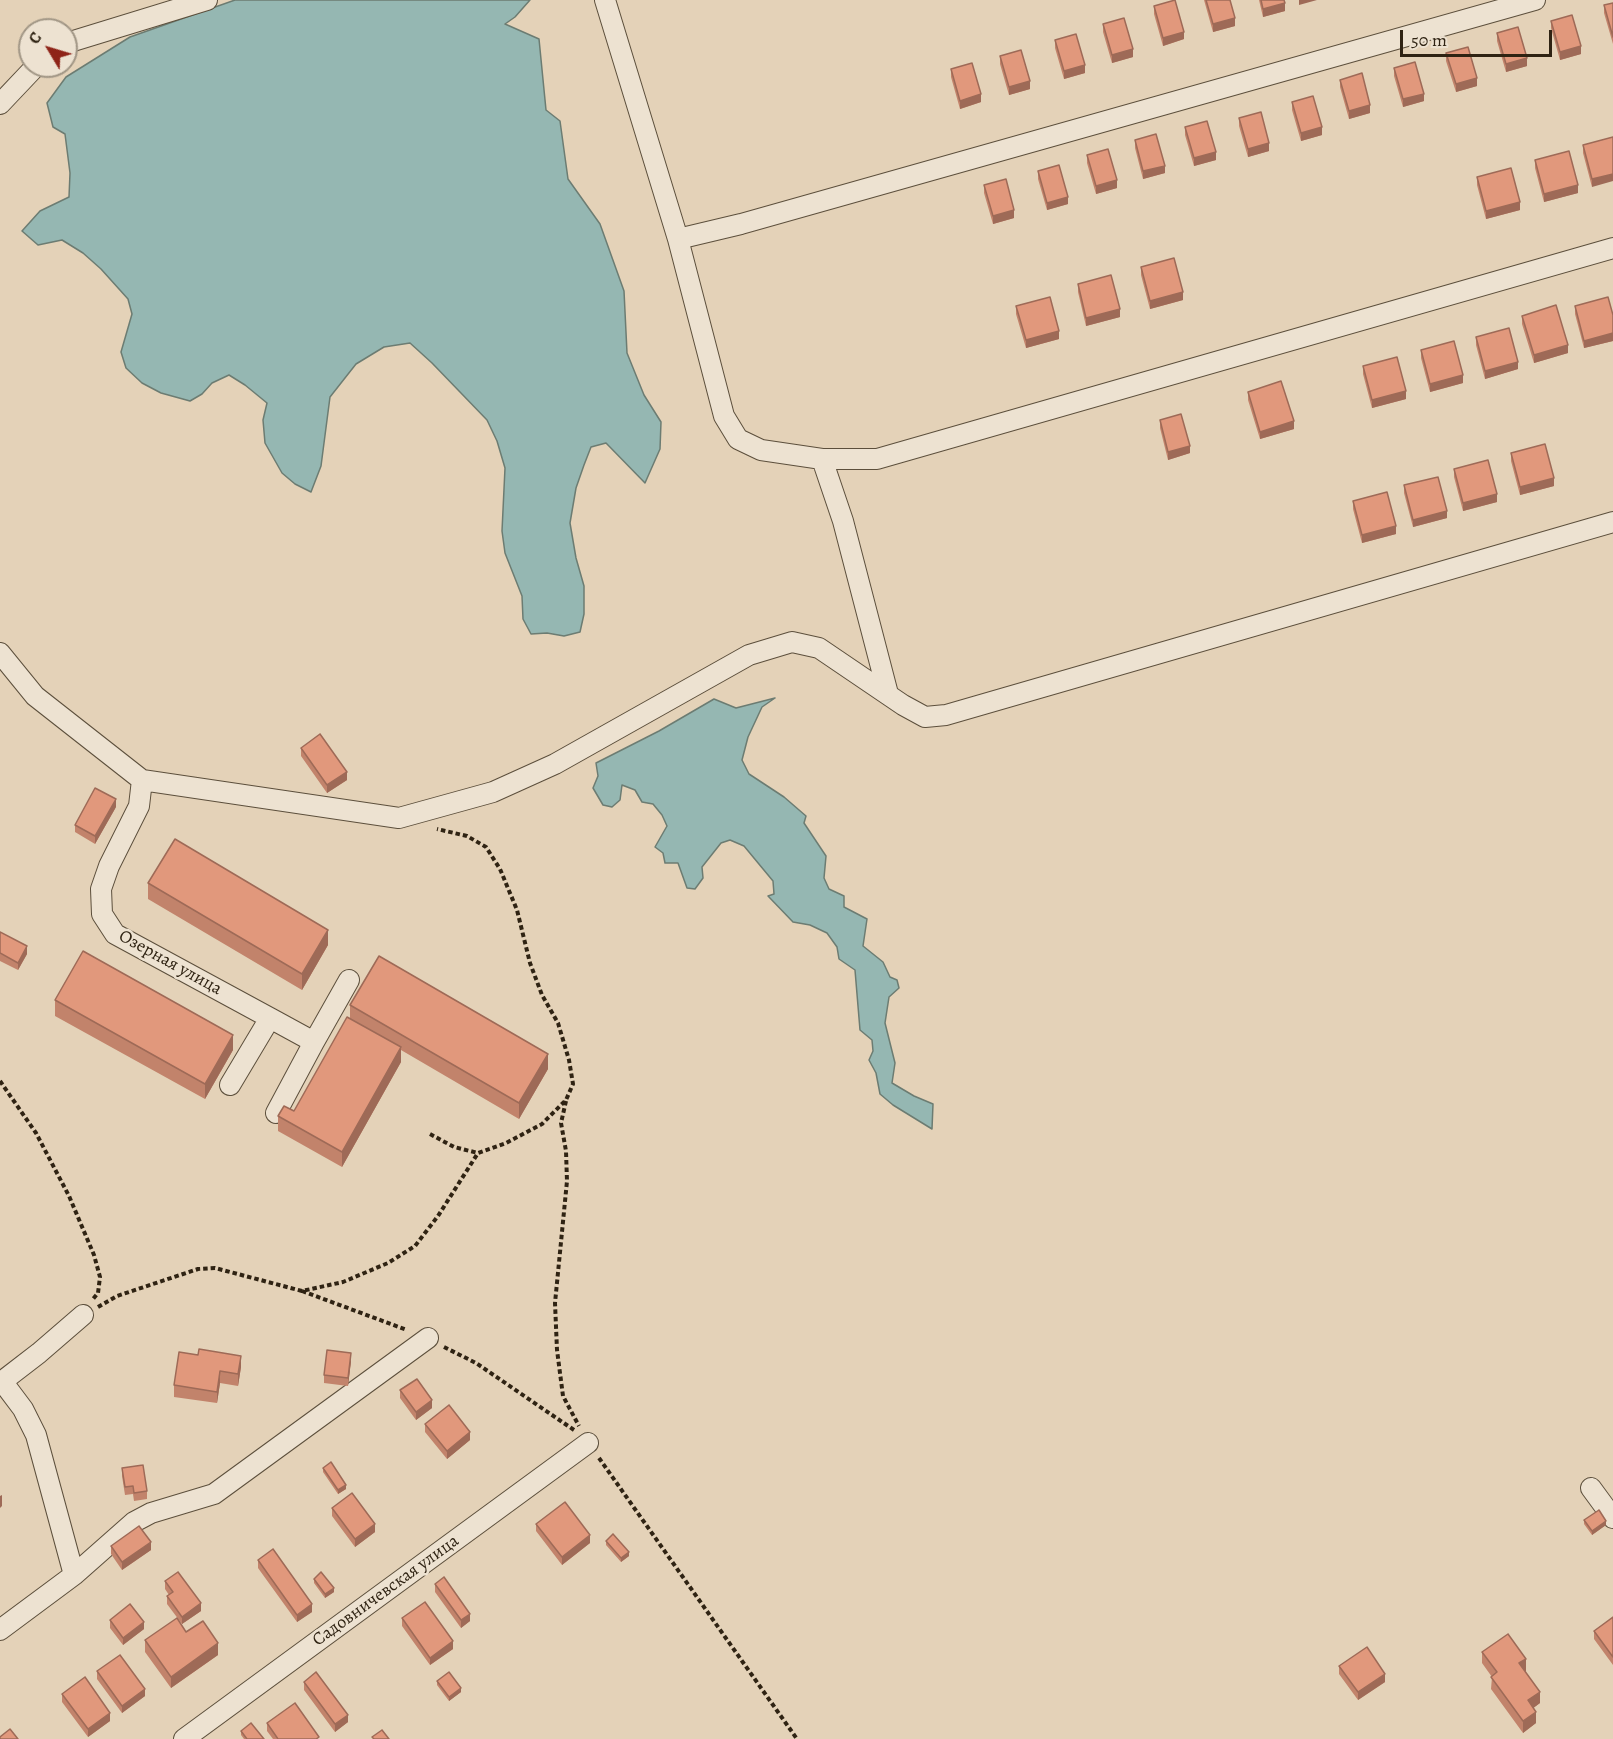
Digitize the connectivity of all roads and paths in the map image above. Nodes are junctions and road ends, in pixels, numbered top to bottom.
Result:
1 (207, 0) edge
2 (605, 0) edge
3 (1535, 0) edge
4 (78, 40) edge
5 (25, 78) edge
6 (0, 104) edge
7 (678, 239) junction
8 (1613, 248) edge
9 (822, 459) junction
10 (1613, 522) edge
11 (0, 653) edge
12 (888, 694) junction
13 (142, 780) junction
14 (399, 818) junction
15 (349, 980) dead end
16 (270, 1018) junction
17 (314, 1042) junction
18 (0, 1081) edge
19 (230, 1085) dead end
20 (566, 1100) junction
21 (276, 1113) dead end
22 (430, 1134) dead end
23 (478, 1153) junction
24 (302, 1291) junction
25 (83, 1315) junction
26 (428, 1338) junction
27 (1, 1382) edge
28 (588, 1443) junction
29 (1591, 1488) dead end
30 (1613, 1518) edge
31 (74, 1575) junction
32 (0, 1630) edge
33 (184, 1739) edge
34 (797, 1739) edge

1 - 4 street
2 - 7 street
3 - 7 street
5 - 6 street
7 - 9 street
8 - 9 street
9 - 12 street
10 - 12 street
11 - 13 street
12 - 14 street
13 - 14 street
13 - 16 street, Озерная улица
14 - 20 path
15 - 17 street
16 - 17 street, Озерная улица
16 - 19 street
17 - 21 street
18 - 25 path
20 - 23 path
20 - 28 path
22 - 23 path
23 - 24 path
24 - 25 path
24 - 26 path
25 - 27 street
26 - 28 path
26 - 31 street
27 - 31 street
28 - 33 street, Садовничевская улица
28 - 34 path
29 - 30 street
31 - 32 street

